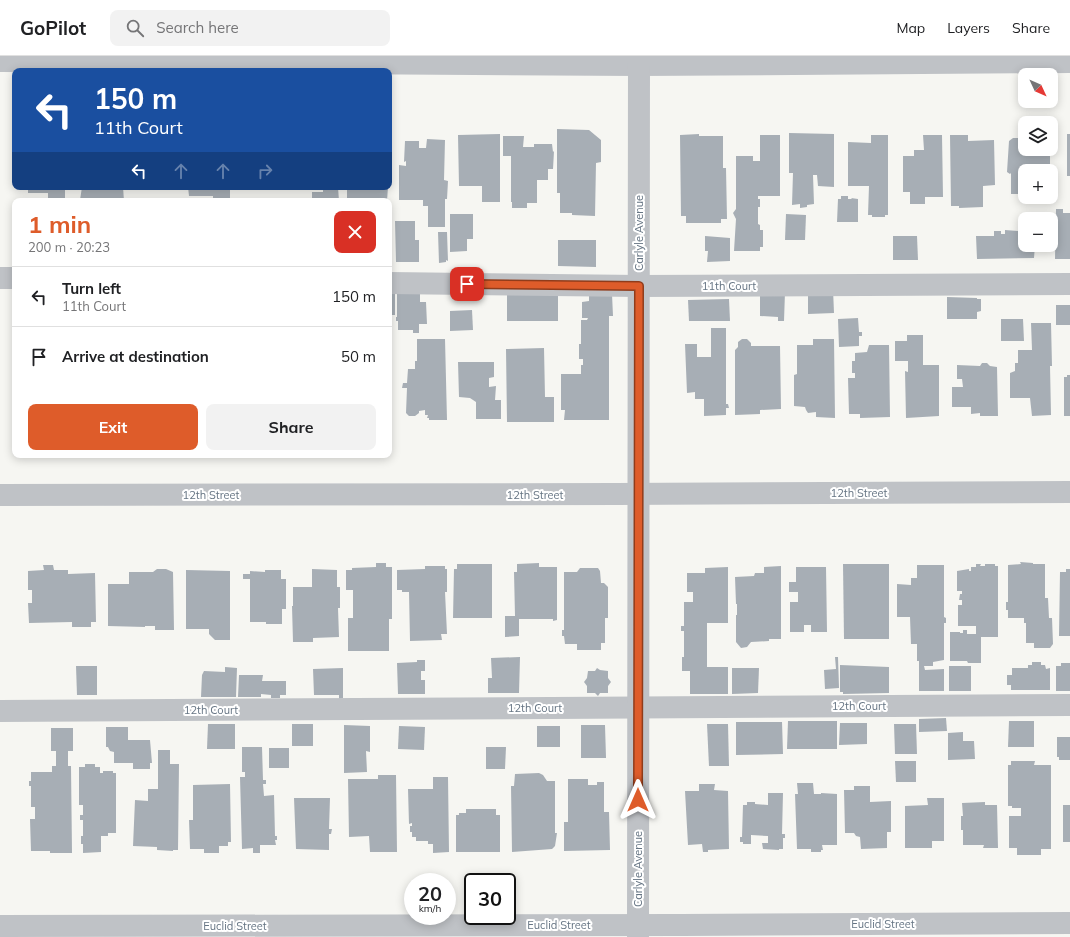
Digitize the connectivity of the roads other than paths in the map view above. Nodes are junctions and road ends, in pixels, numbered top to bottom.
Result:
1 (639, 60) edge
2 (0, 61) edge
3 (1070, 62) edge
4 (0, 278) edge
5 (12, 278) edge
6 (392, 283) edge
7 (1070, 284) edge
8 (639, 286) junction
9 (1070, 492) edge
10 (638, 494) junction
11 (0, 495) edge
12 (1070, 705) edge
13 (638, 707) junction
14 (0, 711) edge
15 (1070, 923) edge
16 (0, 926) edge
17 (638, 931) edge

1 - 2 street
1 - 3 street
1 - 8 street, Carlyle Avenue
4 - 5 street
6 - 8 street, 11th Court
7 - 8 street, 11th Court
8 - 10 street, Carlyle Avenue
9 - 10 street, 12th Street
10 - 11 street, 12th Street
10 - 13 street, Carlyle Avenue
12 - 13 street, 12th Court
13 - 14 street, 12th Court
13 - 17 street, Carlyle Avenue
15 - 17 street, Euclid Street
16 - 17 street, Euclid Street

